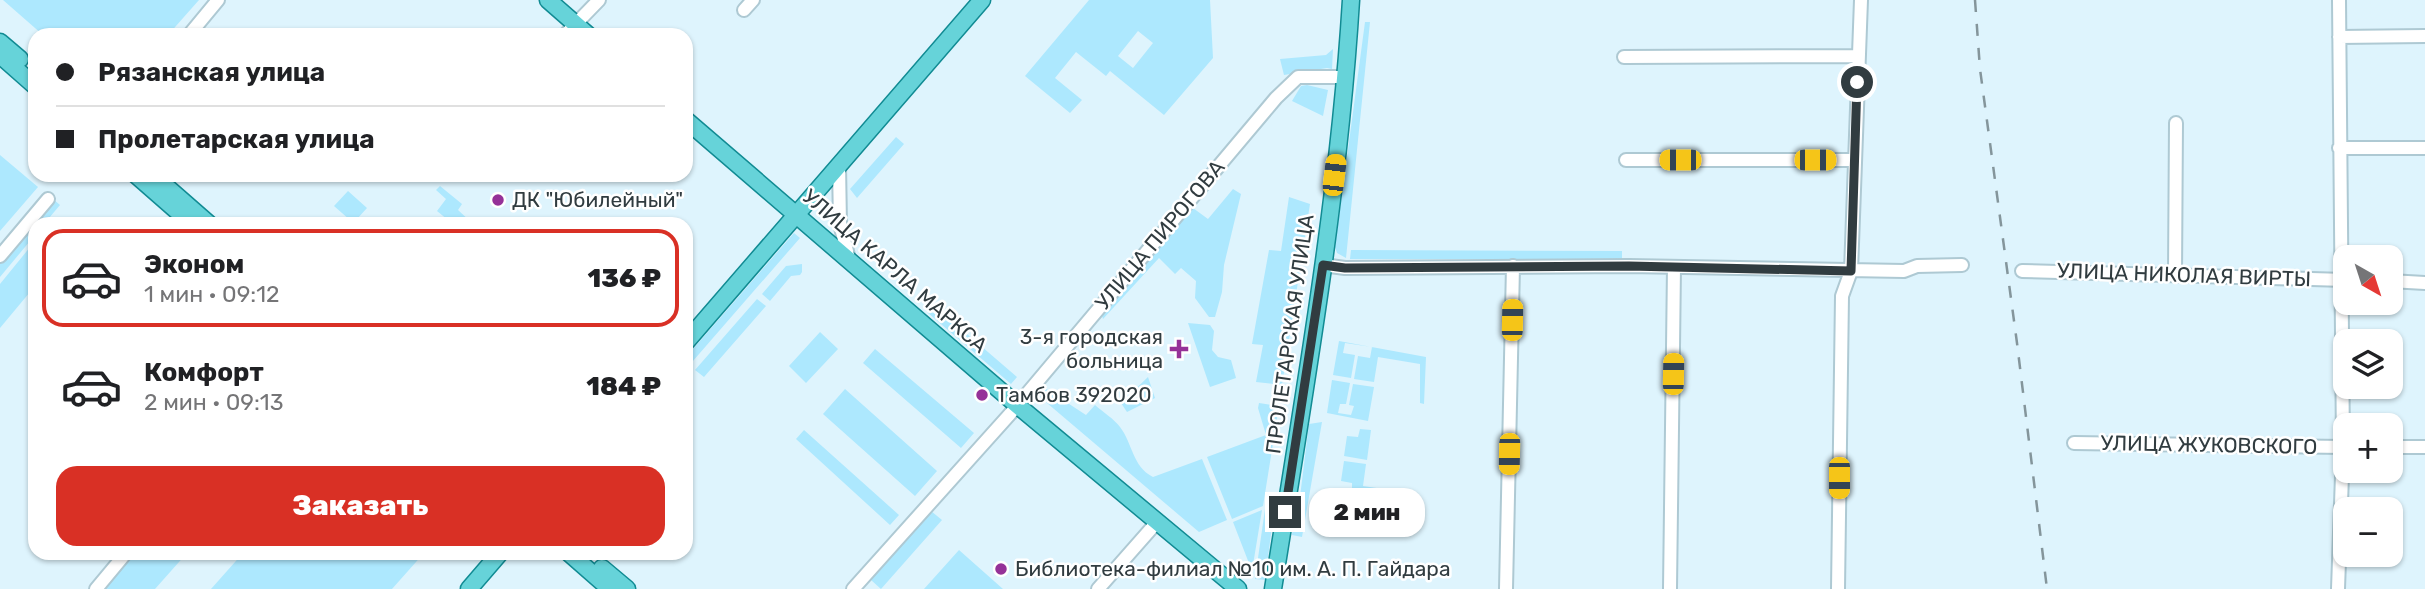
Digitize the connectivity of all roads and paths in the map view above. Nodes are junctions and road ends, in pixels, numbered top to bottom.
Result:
1 (218, 0) edge
2 (548, 0) edge
3 (599, 0) edge
4 (982, 0) edge
5 (1351, 0) edge
6 (1861, 0) edge
7 (2339, 0) edge
8 (195, 28) edge
9 (573, 28) edge
10 (578, 28) edge
11 (2425, 36) edge
12 (2339, 37) junction
13 (0, 42) edge
14 (0, 55) edge
15 (1858, 56) junction
16 (1624, 57) dead end
17 (28, 66) edge
18 (1346, 77) junction
19 (28, 80) edge
20 (2176, 123) dead end
21 (693, 126) edge
22 (2339, 148) junction
23 (2425, 148) edge
24 (1626, 160) dead end
25 (1854, 160) junction
26 (839, 165) junction
27 (144, 182) edge
28 (161, 182) edge
29 (48, 199) dead end
30 (796, 214) junction
31 (33, 217) edge
32 (184, 217) edge
33 (201, 217) edge
34 (28, 223) edge
35 (2342, 245) edge
36 (0, 256) edge
37 (849, 259) junction
38 (1323, 265) junction
39 (1962, 265) dead end
40 (1513, 266) junction
41 (1674, 267) junction
42 (1851, 271) junction
43 (2022, 271) dead end
44 (2175, 275) junction
45 (2333, 279) edge
46 (2403, 282) edge
47 (2425, 283) edge
48 (2343, 315) edge
49 (693, 334) edge
50 (1017, 405) junction
51 (2344, 413) edge
52 (2074, 443) dead end
53 (2333, 447) edge
54 (2403, 447) edge
55 (2425, 447) edge
56 (2342, 483) edge
57 (1157, 522) junction
58 (120, 560) edge
59 (494, 560) edge
60 (577, 560) edge
61 (594, 560) edge
62 (96, 589) edge
63 (469, 589) edge
64 (610, 589) edge
65 (627, 589) edge
66 (853, 589) edge
67 (1098, 589) edge
68 (1238, 589) edge
69 (1273, 589) edge
70 (1506, 589) edge
71 (1670, 589) edge
72 (1838, 589) edge
73 (2338, 589) edge

1 - 8 street
2 - 9 main road
3 - 10 street
4 - 26 main road
5 - 18 main road, ПРОЛЕТАРСКАЯ УЛИЦА
6 - 15 street
7 - 12 street
11 - 12 street
12 - 22 street
13 - 17 main road
14 - 19 main road
15 - 16 street
15 - 25 street
18 - 38 main road, ПРОЛЕТАРСКАЯ УЛИЦА
18 - 50 street, УЛИЦА ПИРОГОВА
20 - 44 street
21 - 30 main road, УЛИЦА КАРЛА МАРКСА
22 - 23 street
22 - 35 street
24 - 25 street
25 - 42 street
26 - 30 main road
26 - 37 street
27 - 32 main road
28 - 33 main road
29 - 31 street
30 - 37 main road, УЛИЦА КАРЛА МАРКСА
30 - 49 main road
34 - 36 street
37 - 50 main road, УЛИЦА КАРЛА МАРКСА
38 - 40 street
38 - 69 main road, ПРОЛЕТАРСКАЯ УЛИЦА
39 - 42 street
40 - 41 street
40 - 70 street
41 - 42 street
41 - 71 street
42 - 72 street
43 - 44 street, УЛИЦА НИКОЛАЯ ВИРТЫ
44 - 45 street, УЛИЦА НИКОЛАЯ ВИРТЫ
46 - 47 street
48 - 51 street
50 - 57 main road, УЛИЦА КАРЛА МАРКСА
50 - 66 street, УЛИЦА ПИРОГОВА
52 - 53 street, УЛИЦА ЖУКОВСКОГО
54 - 55 street
56 - 73 street
57 - 67 street
57 - 68 main road, УЛИЦА КАРЛА МАРКСА
58 - 62 street
59 - 63 main road
60 - 64 main road
61 - 65 main road

